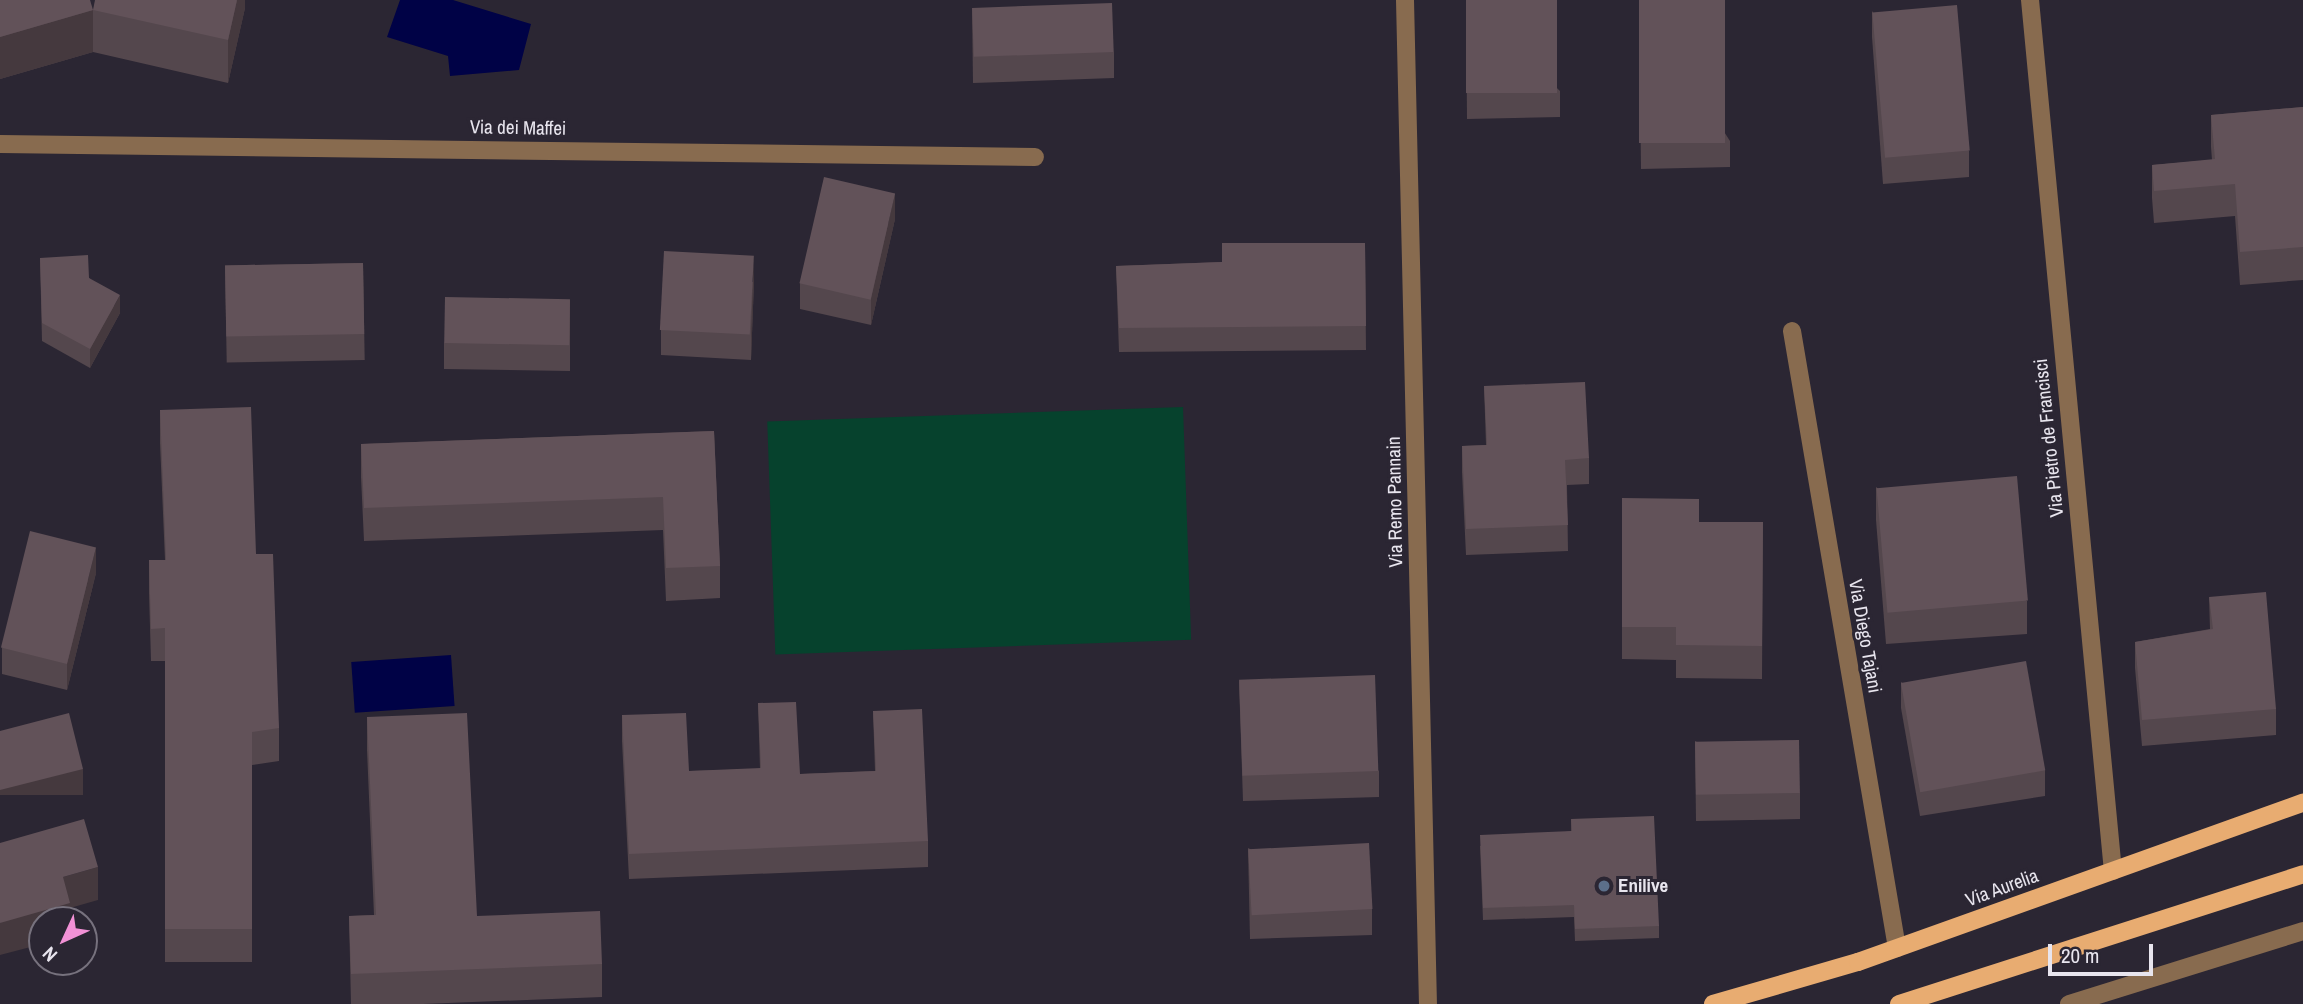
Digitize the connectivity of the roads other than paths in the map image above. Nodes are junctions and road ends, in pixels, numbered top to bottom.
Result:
1 (1405, 0) edge
2 (2030, 0) edge
3 (0, 144) edge
4 (1035, 157) dead end
5 (1792, 331) dead end
6 (2303, 803) edge
7 (2112, 871) junction
8 (2303, 874) edge
9 (2303, 931) edge
10 (1897, 948) junction
11 (1428, 1004) edge
12 (1713, 1004) edge
13 (1899, 1004) edge
14 (2069, 1004) edge

1 - 11 street, Via Remo Pannain
2 - 7 street, Via Pietro de Francisci
3 - 4 street, Via dei Maffei
5 - 10 street, Via Diego Tajani
6 - 7 main road, Via Aurelia
7 - 10 main road, Via Aurelia
8 - 13 main road
9 - 14 street
10 - 12 main road, Via Aurelia

